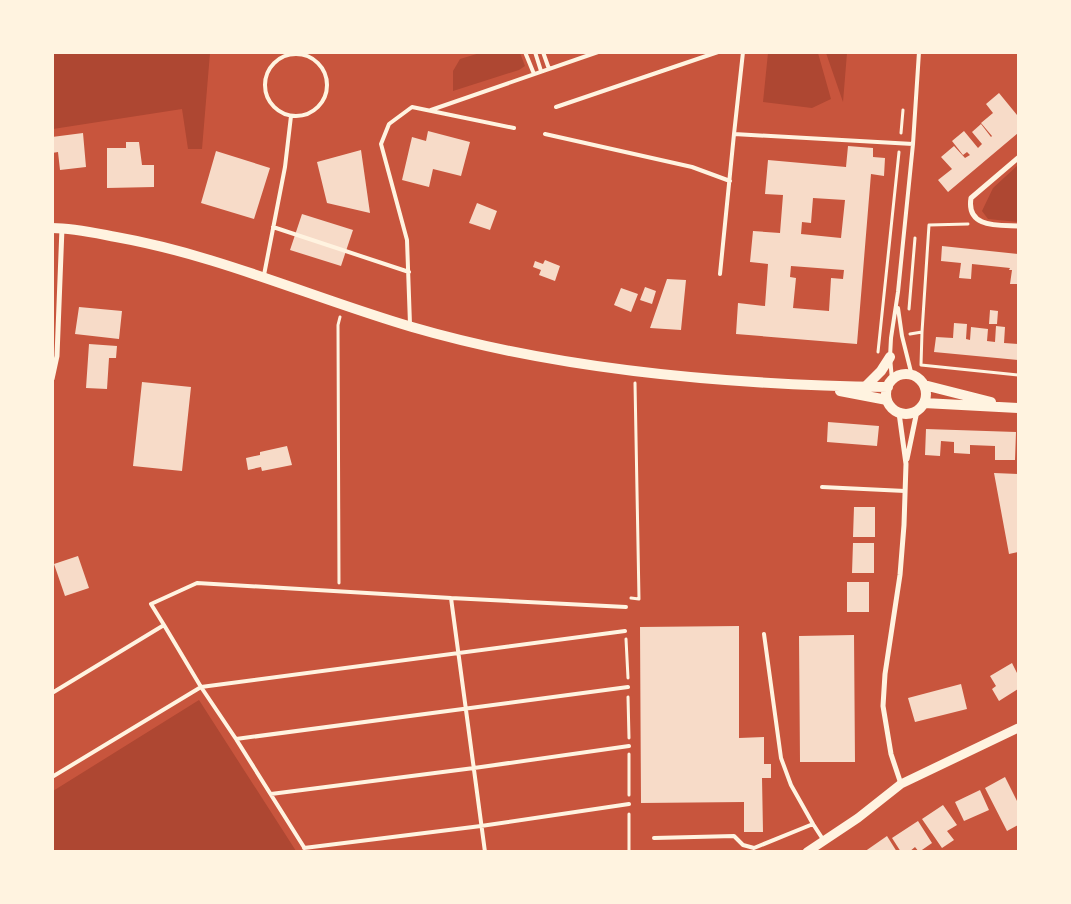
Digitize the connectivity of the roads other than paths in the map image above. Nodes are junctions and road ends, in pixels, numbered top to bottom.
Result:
1 (525, 52) edge
2 (534, 52) edge
3 (543, 52) edge
4 (598, 52) edge
5 (718, 52) edge
6 (742, 52) edge
7 (919, 52) edge
8 (298, 53) edge
9 (549, 69) junction
10 (541, 71) junction
11 (534, 74) junction
12 (556, 107) dead end
13 (429, 110) junction
14 (291, 116) junction
15 (514, 128) dead end
16 (545, 134) dead end
17 (734, 134) junction
18 (913, 144) junction
19 (1018, 158) edge
20 (730, 181) junction
21 (1018, 226) edge
22 (273, 227) junction
23 (57, 228) edge
24 (409, 272) junction
25 (720, 274) dead end
26 (263, 277) junction
27 (897, 304) junction
28 (410, 327) junction
29 (890, 356) junction
30 (912, 376) junction
31 (52, 379) edge
32 (890, 384) junction
33 (812, 386) junction
34 (924, 386) junction
35 (865, 387) junction
36 (887, 400) junction
37 (920, 407) junction
38 (1016, 408) edge
39 (899, 413) junction
40 (906, 464) junction
41 (822, 487) dead end
42 (905, 491) junction
43 (450, 598) junction
44 (626, 607) dead end
45 (164, 625) junction
46 (626, 631) dead end
47 (764, 634) dead end
48 (458, 652) junction
49 (201, 687) junction
50 (628, 687) dead end
51 (52, 693) edge
52 (465, 709) junction
53 (1018, 728) edge
54 (236, 739) junction
55 (629, 746) dead end
56 (474, 768) junction
57 (52, 777) edge
58 (901, 784) junction
59 (271, 794) junction
60 (629, 804) dead end
61 (814, 824) junction
62 (481, 826) junction
63 (654, 838) dead end
64 (824, 841) junction
65 (306, 850) edge
66 (485, 852) edge
67 (807, 852) edge

1 - 11 lane
2 - 10 lane
3 - 9 lane
4 - 9 lane
5 - 12 lane
6 - 17 lane
7 - 18 lane
8 - 14 lane
8 - 14 lane
9 - 10 lane
10 - 11 lane
11 - 13 lane
13 - 15 lane
13 - 24 lane
14 - 22 lane
16 - 20 lane
17 - 18 lane
17 - 20 lane
18 - 27 lane
19 - 21 street
20 - 25 lane
22 - 24 lane
22 - 26 lane
23 - 26 main road
23 - 31 street
24 - 28 lane
26 - 28 main road
27 - 29 lane
27 - 30 lane
28 - 33 main road
29 - 32 lane
29 - 35 main road
30 - 32 main road
30 - 34 main road
32 - 35 main road
32 - 36 main road
33 - 35 main road
33 - 36 main road
34 - 37 main road
34 - 38 main road
36 - 39 main road
37 - 38 main road
37 - 39 main road
37 - 40 street
39 - 40 street
40 - 42 street
41 - 42 lane
42 - 58 street
43 - 44 lane
43 - 45 lane
43 - 48 lane
45 - 49 lane
45 - 51 lane
46 - 48 lane
47 - 61 lane
48 - 49 lane
48 - 52 lane
49 - 54 lane
49 - 57 lane
50 - 52 lane
52 - 54 lane
52 - 56 lane
53 - 58 street
54 - 59 lane
55 - 56 lane
56 - 59 lane
56 - 62 lane
58 - 64 street
59 - 65 lane
60 - 62 lane
61 - 63 lane
61 - 64 lane
62 - 65 lane
62 - 66 lane
64 - 67 street

